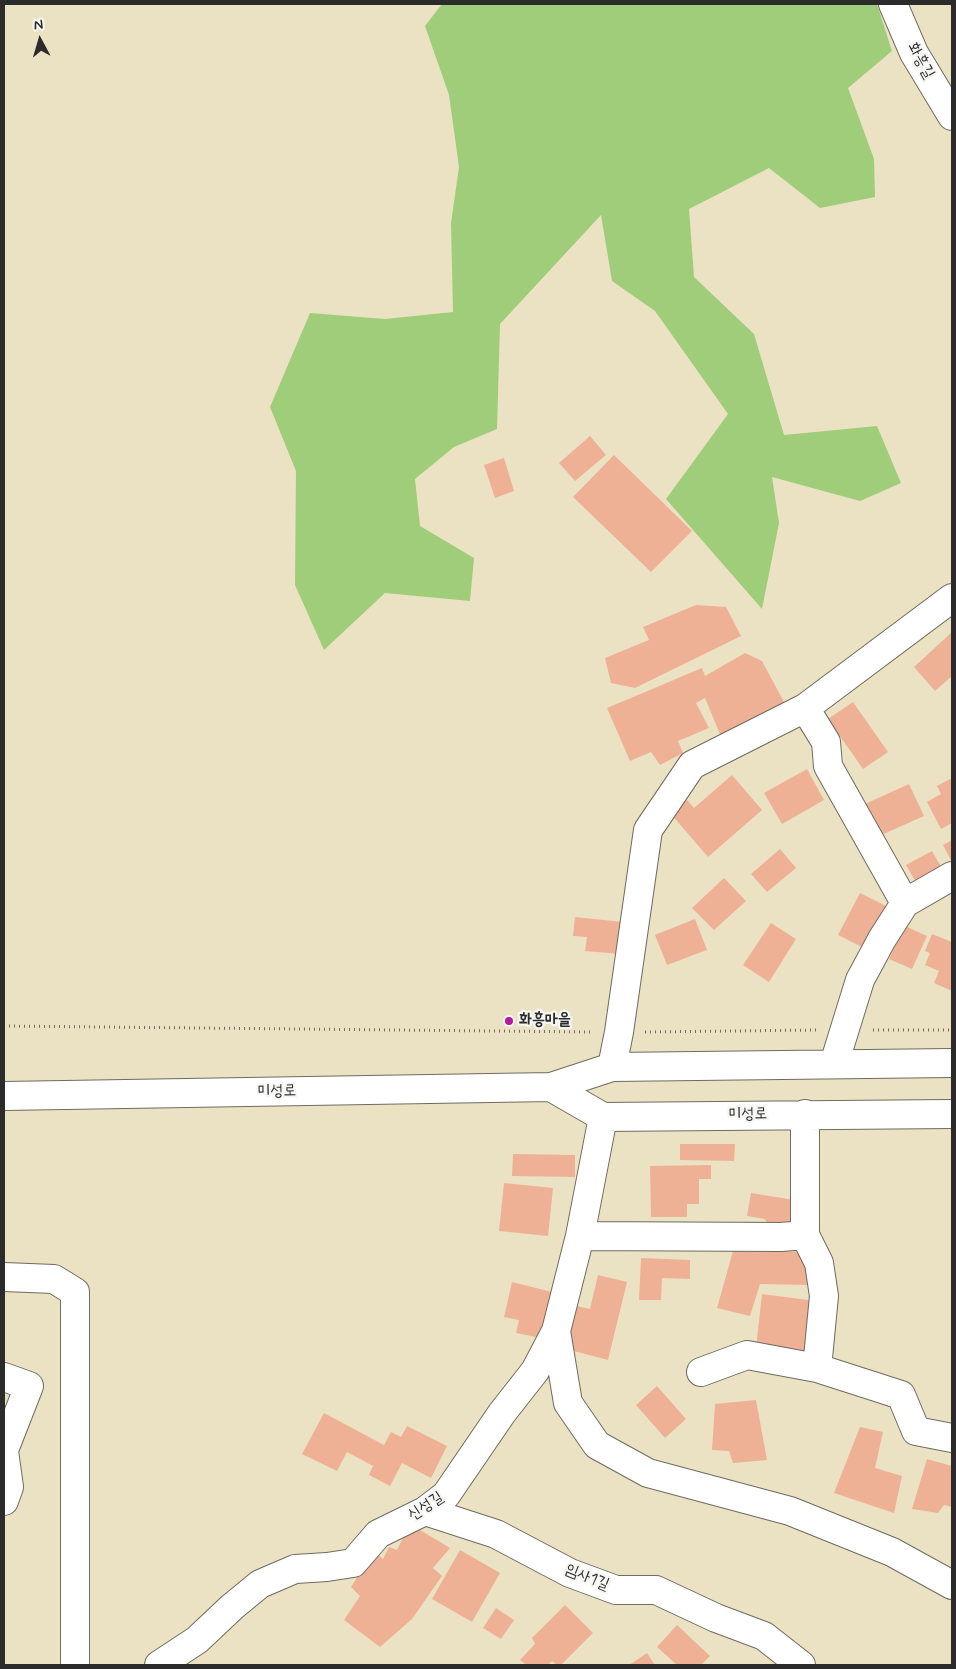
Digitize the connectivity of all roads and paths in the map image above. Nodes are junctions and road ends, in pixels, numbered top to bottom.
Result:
1 (893, 4) edge
2 (952, 116) edge
3 (952, 600) edge
4 (805, 708) junction
5 (952, 876) edge
6 (905, 903) junction
7 (4, 1026) edge
8 (844, 1030) junction
9 (952, 1030) edge
10 (619, 1032) junction
11 (952, 1063) edge
12 (834, 1064) junction
13 (612, 1067) junction
14 (551, 1087) junction
15 (4, 1096) edge
16 (805, 1114) junction
17 (952, 1114) edge
18 (604, 1117) junction
19 (805, 1235) junction
20 (580, 1236) junction
21 (4, 1278) edge
22 (556, 1331) junction
23 (817, 1368) junction
24 (701, 1372) dead end
25 (4, 1377) edge
26 (952, 1438) edge
27 (4, 1451) edge
28 (4, 1501) edge
29 (425, 1511) junction
30 (952, 1585) edge
31 (75, 1665) edge
32 (159, 1665) edge
33 (801, 1665) edge

1 - 2 street, 화흥길
3 - 4 street
4 - 6 street
4 - 10 street
5 - 6 street
6 - 8 street
7 - 10 path
8 - 9 path
8 - 10 path
8 - 12 street
10 - 13 street
11 - 12 street, 미성로
12 - 13 street, 미성로
13 - 14 street, 미성로
14 - 15 street, 미성로
14 - 18 street
16 - 17 street, 미성로
16 - 18 street, 미성로
16 - 19 street
18 - 20 street, 신성길
19 - 20 street
19 - 23 street
20 - 22 street, 신성길
21 - 31 street
22 - 29 street, 신성길
22 - 30 street
23 - 24 street
23 - 26 street
25 - 27 street
27 - 28 street
29 - 32 street, 신성길
29 - 33 street, 임사1길

